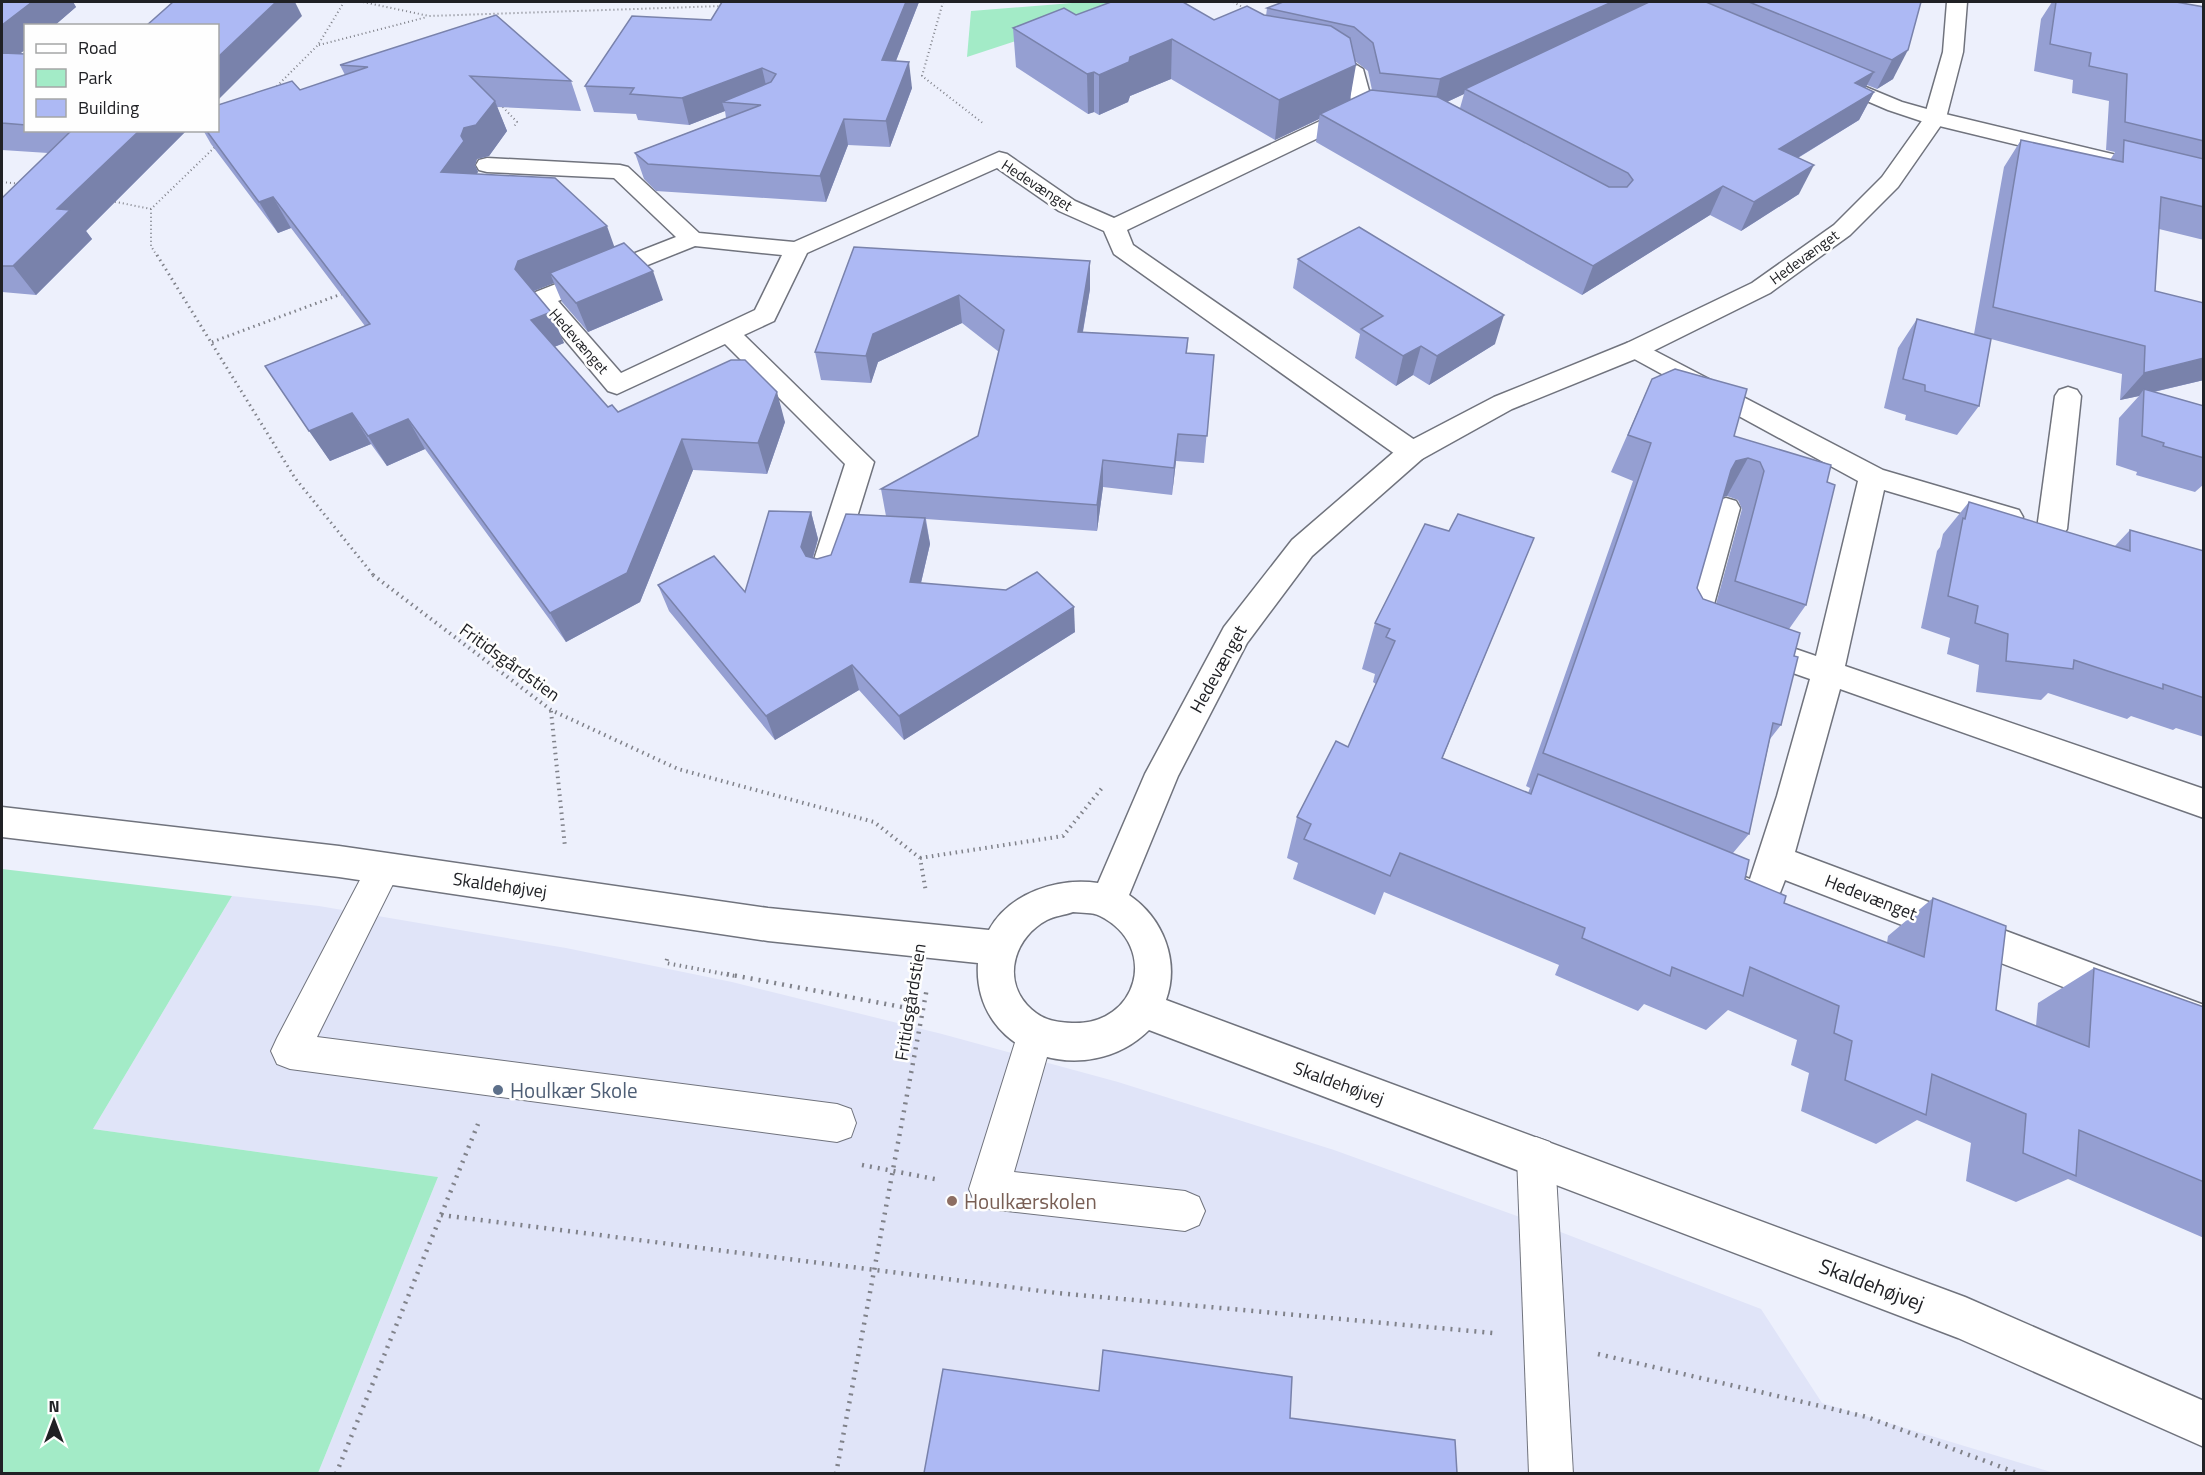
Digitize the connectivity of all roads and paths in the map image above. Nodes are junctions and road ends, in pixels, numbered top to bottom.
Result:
1 (344, 2) edge
2 (363, 2) edge
3 (688, 2) edge
4 (943, 2) edge
5 (1233, 2) edge
6 (1957, 2) edge
7 (729, 6) edge
8 (684, 8) junction
9 (1254, 13) edge
10 (429, 16) junction
11 (318, 45) junction
12 (1300, 53) edge
13 (1819, 73) edge
14 (268, 94) edge
15 (498, 103) edge
16 (1935, 118) junction
17 (218, 144) edge
18 (999, 159) junction
19 (487, 165) joint
20 (2, 182) edge
21 (2204, 183) edge
22 (30, 186) edge
23 (107, 201) dead end
24 (151, 209) junction
25 (1114, 227) junction
26 (692, 239) junction
27 (797, 249) junction
28 (346, 292) edge
29 (728, 333) junction
30 (212, 342) junction
31 (1636, 349) junction
32 (2068, 396) dead end
33 (1412, 452) junction
34 (1872, 477) junction
35 (1726, 508) edge
36 (825, 572) edge
37 (1827, 672) junction
38 (551, 710) junction
39 (1162, 774) junction
40 (2204, 804) edge
41 (2, 822) edge
42 (920, 858) junction
43 (1775, 860) junction
44 (384, 868) junction
45 (1705, 878) edge
46 (571, 896) junction
47 (1108, 901) junction
48 (683, 912) junction
49 (935, 944) junction
50 (998, 948) junction
51 (1142, 1009) junction
52 (923, 1011) junction
53 (2204, 1023) edge
54 (1035, 1036) junction
55 (497, 1077) junction
56 (837, 1123) joint
57 (1536, 1156) junction
58 (893, 1171) junction
59 (989, 1189) junction
60 (1185, 1211) dead end
61 (441, 1215) junction
62 (875, 1270) junction
63 (1544, 1341) junction
64 (2204, 1424) edge
65 (336, 1473) edge
66 (836, 1473) edge
67 (1551, 1473) edge
68 (2020, 1473) edge

1 - 11 path
2 - 10 path
3 - 8 path
4 - 18 path
5 - 9 path
6 - 16 street, Hedevænget
7 - 8 path
8 - 10 path
10 - 11 path
11 - 14 path
12 - 25 street
13 - 16 street
15 - 19 path
16 - 21 street
16 - 31 street, Hedevænget
17 - 24 path
18 - 25 street, Hedevænget
18 - 27 street, Hedevænget
19 - 26 street
20 - 22 path
23 - 24 path
24 - 30 path, Fritidsgårdstien
25 - 33 street
26 - 27 street, Hedevænget
26 - 29 street, Hedevænget
27 - 29 street, Hedevænget
28 - 30 path
29 - 36 street
30 - 38 path, Fritidsgårdstien
31 - 33 street, Hedevænget
31 - 34 street
32 - 34 street
33 - 39 street, Hedevænget
34 - 37 street
35 - 37 street
37 - 40 street
37 - 43 street
38 - 42 path, Fritidsgårdstien
38 - 46 path
39 - 42 path
39 - 47 street, Hedevænget
41 - 44 street, Skaldehøjvej
42 - 49 path, Fritidsgårdstien
43 - 45 street
43 - 53 street, Hedevænget
44 - 46 street, Skaldehøjvej
44 - 55 lane
46 - 48 street, Skaldehøjvej
47 - 50 street
47 - 51 street
48 - 49 street, Skaldehøjvej
48 - 52 path
49 - 50 street, Skaldehøjvej
49 - 52 path, Fritidsgårdstien
50 - 54 street
51 - 54 street
51 - 57 street, Skaldehøjvej
52 - 58 path, Fritidsgårdstien
54 - 59 lane
55 - 56 lane
55 - 61 path
56 - 58 path
57 - 63 lane
57 - 64 street, Skaldehøjvej
58 - 59 path
58 - 62 path, Fritidsgårdstien
59 - 60 lane
61 - 62 path
61 - 65 path
62 - 63 path
62 - 66 path
63 - 67 lane
63 - 68 path

